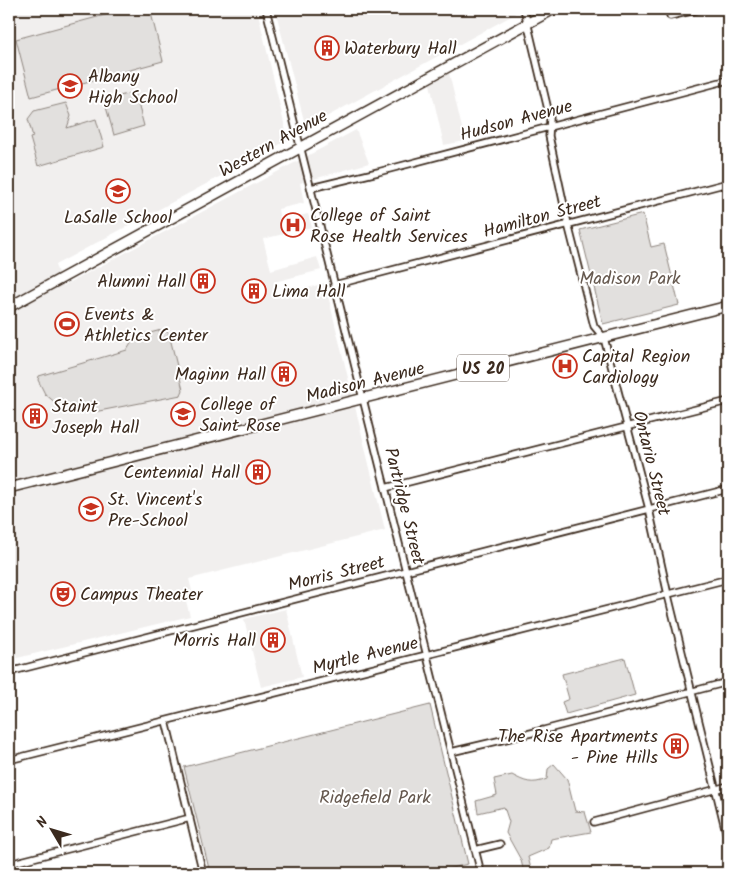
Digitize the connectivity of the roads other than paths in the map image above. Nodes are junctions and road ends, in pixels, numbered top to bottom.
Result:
1 (266, 9) edge
2 (524, 9) edge
3 (554, 9) edge
4 (700, 9) edge
5 (670, 16) dead end
6 (527, 23) junction
7 (728, 80) edge
8 (549, 126) junction
9 (301, 147) junction
10 (728, 183) edge
11 (311, 188) junction
12 (568, 224) junction
13 (334, 285) junction
14 (728, 306) edge
15 (9, 307) edge
16 (604, 338) junction
17 (362, 399) junction
18 (728, 401) edge
19 (628, 427) junction
20 (9, 488) edge
21 (385, 488) junction
22 (728, 489) edge
23 (649, 509) junction
24 (406, 571) junction
25 (728, 579) edge
26 (668, 595) junction
27 (427, 654) junction
28 (9, 672) edge
29 (728, 682) edge
30 (692, 691) junction
31 (166, 721) junction
32 (451, 752) junction
33 (9, 760) edge
34 (728, 786) edge
35 (715, 789) junction
36 (190, 818) junction
37 (594, 822) dead end
38 (728, 840) edge
39 (500, 844) dead end
40 (475, 850) junction
41 (9, 864) edge
42 (204, 873) edge
43 (481, 873) edge

1 - 9 street, Partridge Street
2 - 6 street, Ontario Street
3 - 6 main road, Western Avenue
4 - 5 street
6 - 8 street, Ontario Street
6 - 9 main road, Western Avenue
7 - 8 street, Hudson Avenue
8 - 11 street, Hudson Avenue
8 - 12 street, Ontario Street
9 - 11 street, Partridge Street
9 - 15 main road, Western Avenue
10 - 12 street, Hamilton Street
11 - 13 street, Partridge Street
12 - 13 street, Hamilton Street
12 - 16 street, Ontario Street
13 - 17 street, Partridge Street
14 - 16 main road, Madison Avenue / US 20
16 - 17 main road, Madison Avenue / US 20
16 - 19 street, Ontario Street
17 - 20 main road, Madison Avenue / US 20
17 - 21 street, Partridge Street
18 - 19 street
19 - 21 street
19 - 23 street, Ontario Street
21 - 24 street, Partridge Street
22 - 23 street, Morris Street
23 - 24 street, Morris Street
23 - 26 street, Ontario Street
24 - 27 street, Partridge Street
24 - 28 street, Morris Street
25 - 26 street, Myrtle Avenue
26 - 27 street, Myrtle Avenue
26 - 30 street, Ontario Street
27 - 31 street, Myrtle Avenue
27 - 32 street, Partridge Street
29 - 30 street
30 - 32 street
30 - 35 street, Ontario Street
31 - 33 street, Myrtle Avenue
31 - 36 street
32 - 40 street, Partridge Street
34 - 35 street
35 - 37 street
35 - 38 street, Ontario Street
36 - 41 street
36 - 42 street
39 - 40 street
40 - 43 street, Partridge Street

